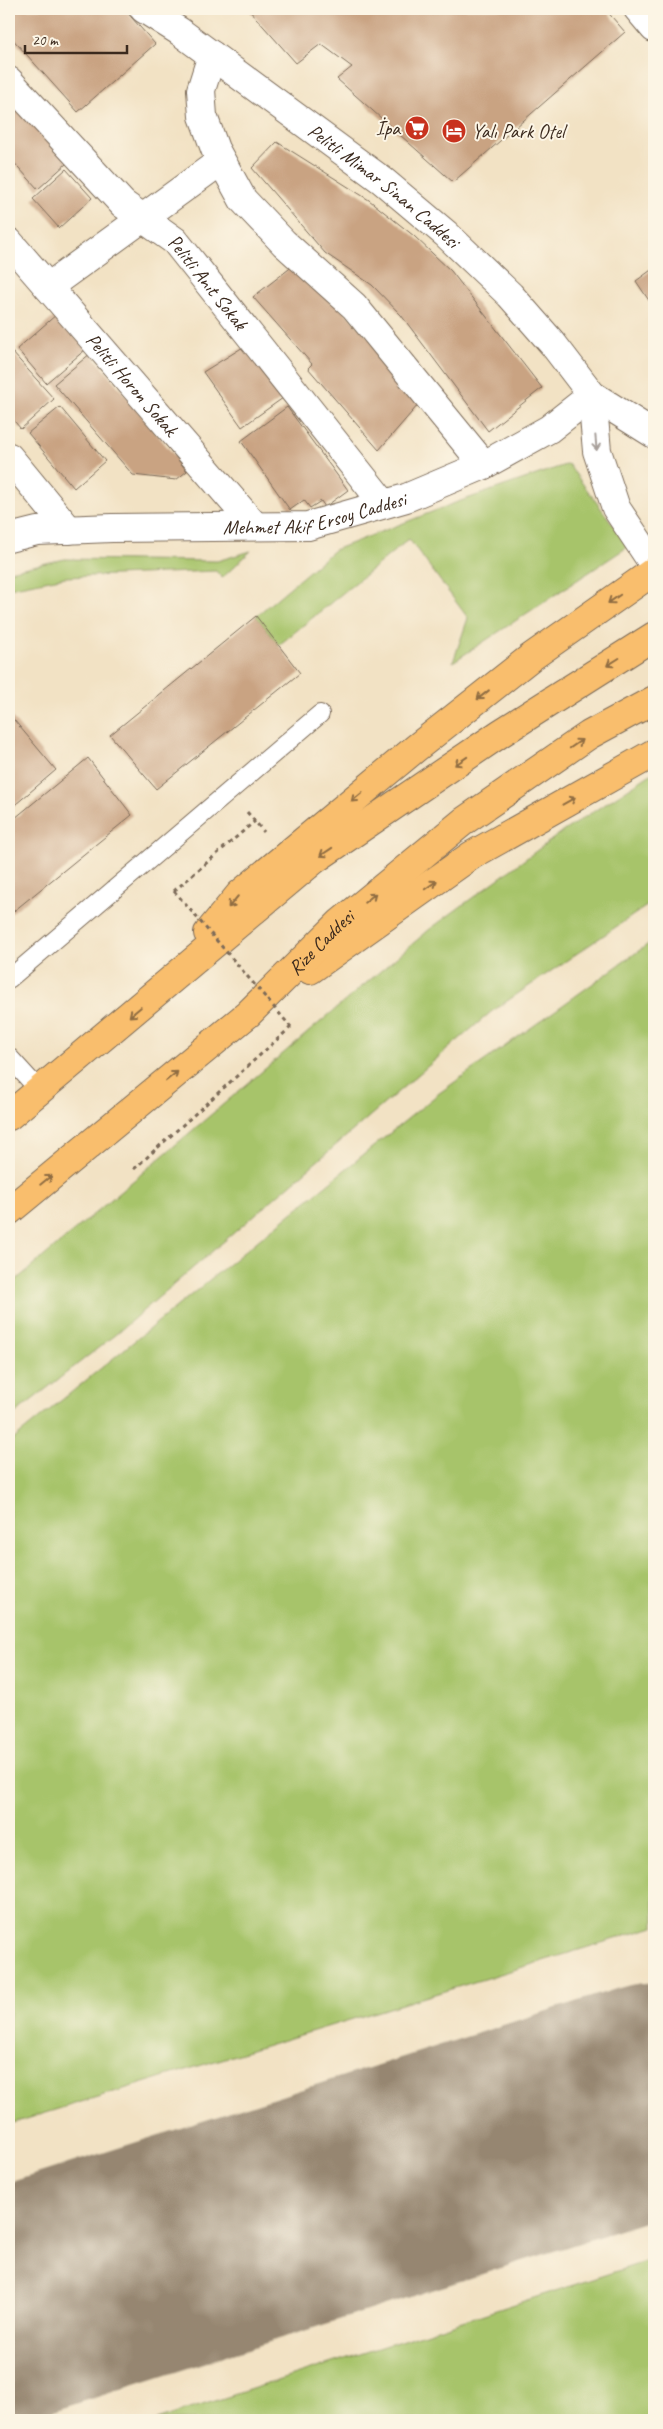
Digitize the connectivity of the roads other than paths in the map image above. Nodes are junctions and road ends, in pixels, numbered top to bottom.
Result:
1 (638, 9) edge
2 (158, 12) edge
3 (654, 28) edge
4 (212, 56) junction
5 (9, 81) edge
6 (221, 161) junction
7 (144, 217) junction
8 (9, 242) edge
9 (48, 287) junction
10 (592, 395) junction
11 (654, 434) edge
12 (9, 457) edge
13 (484, 465) junction
14 (384, 504) junction
15 (254, 525) junction
16 (69, 530) junction
17 (9, 538) edge
18 (654, 565) edge
19 (654, 571) edge
20 (654, 636) edge
21 (654, 700) edge
22 (320, 714) dead end
23 (654, 753) edge
24 (9, 979) edge
25 (157, 993) junction
26 (248, 1014) junction
27 (9, 1057) edge
28 (40, 1090) junction
29 (9, 1116) edge
30 (9, 1211) edge

1 - 3 street
2 - 4 street, Pelitli Mimar Sinan Caddesi
4 - 6 street
4 - 10 street, Pelitli Mimar Sinan Caddesi
5 - 7 street, Pelitli Anıt Sokak
6 - 7 street
6 - 13 street
7 - 9 street
7 - 14 street, Pelitli Anıt Sokak
8 - 9 street, Pelitli Horon Sokak
9 - 15 street, Pelitli Horon Sokak
10 - 11 street
10 - 13 street, Mehmet Akif Ersoy Caddesi
10 -> 18 street
12 - 16 street
13 - 14 street, Mehmet Akif Ersoy Caddesi
14 - 15 street, Mehmet Akif Ersoy Caddesi
15 - 16 street, Mehmet Akif Ersoy Caddesi
16 - 17 street, Mehmet Akif Ersoy Caddesi
19 -> 25 highway
20 -> 25 highway
26 -> 21 highway, Rize Caddesi
22 - 24 lane
26 -> 23 highway
25 -> 28 highway
30 -> 26 highway, Rize Caddesi
27 - 28 lane
28 - 29 highway

